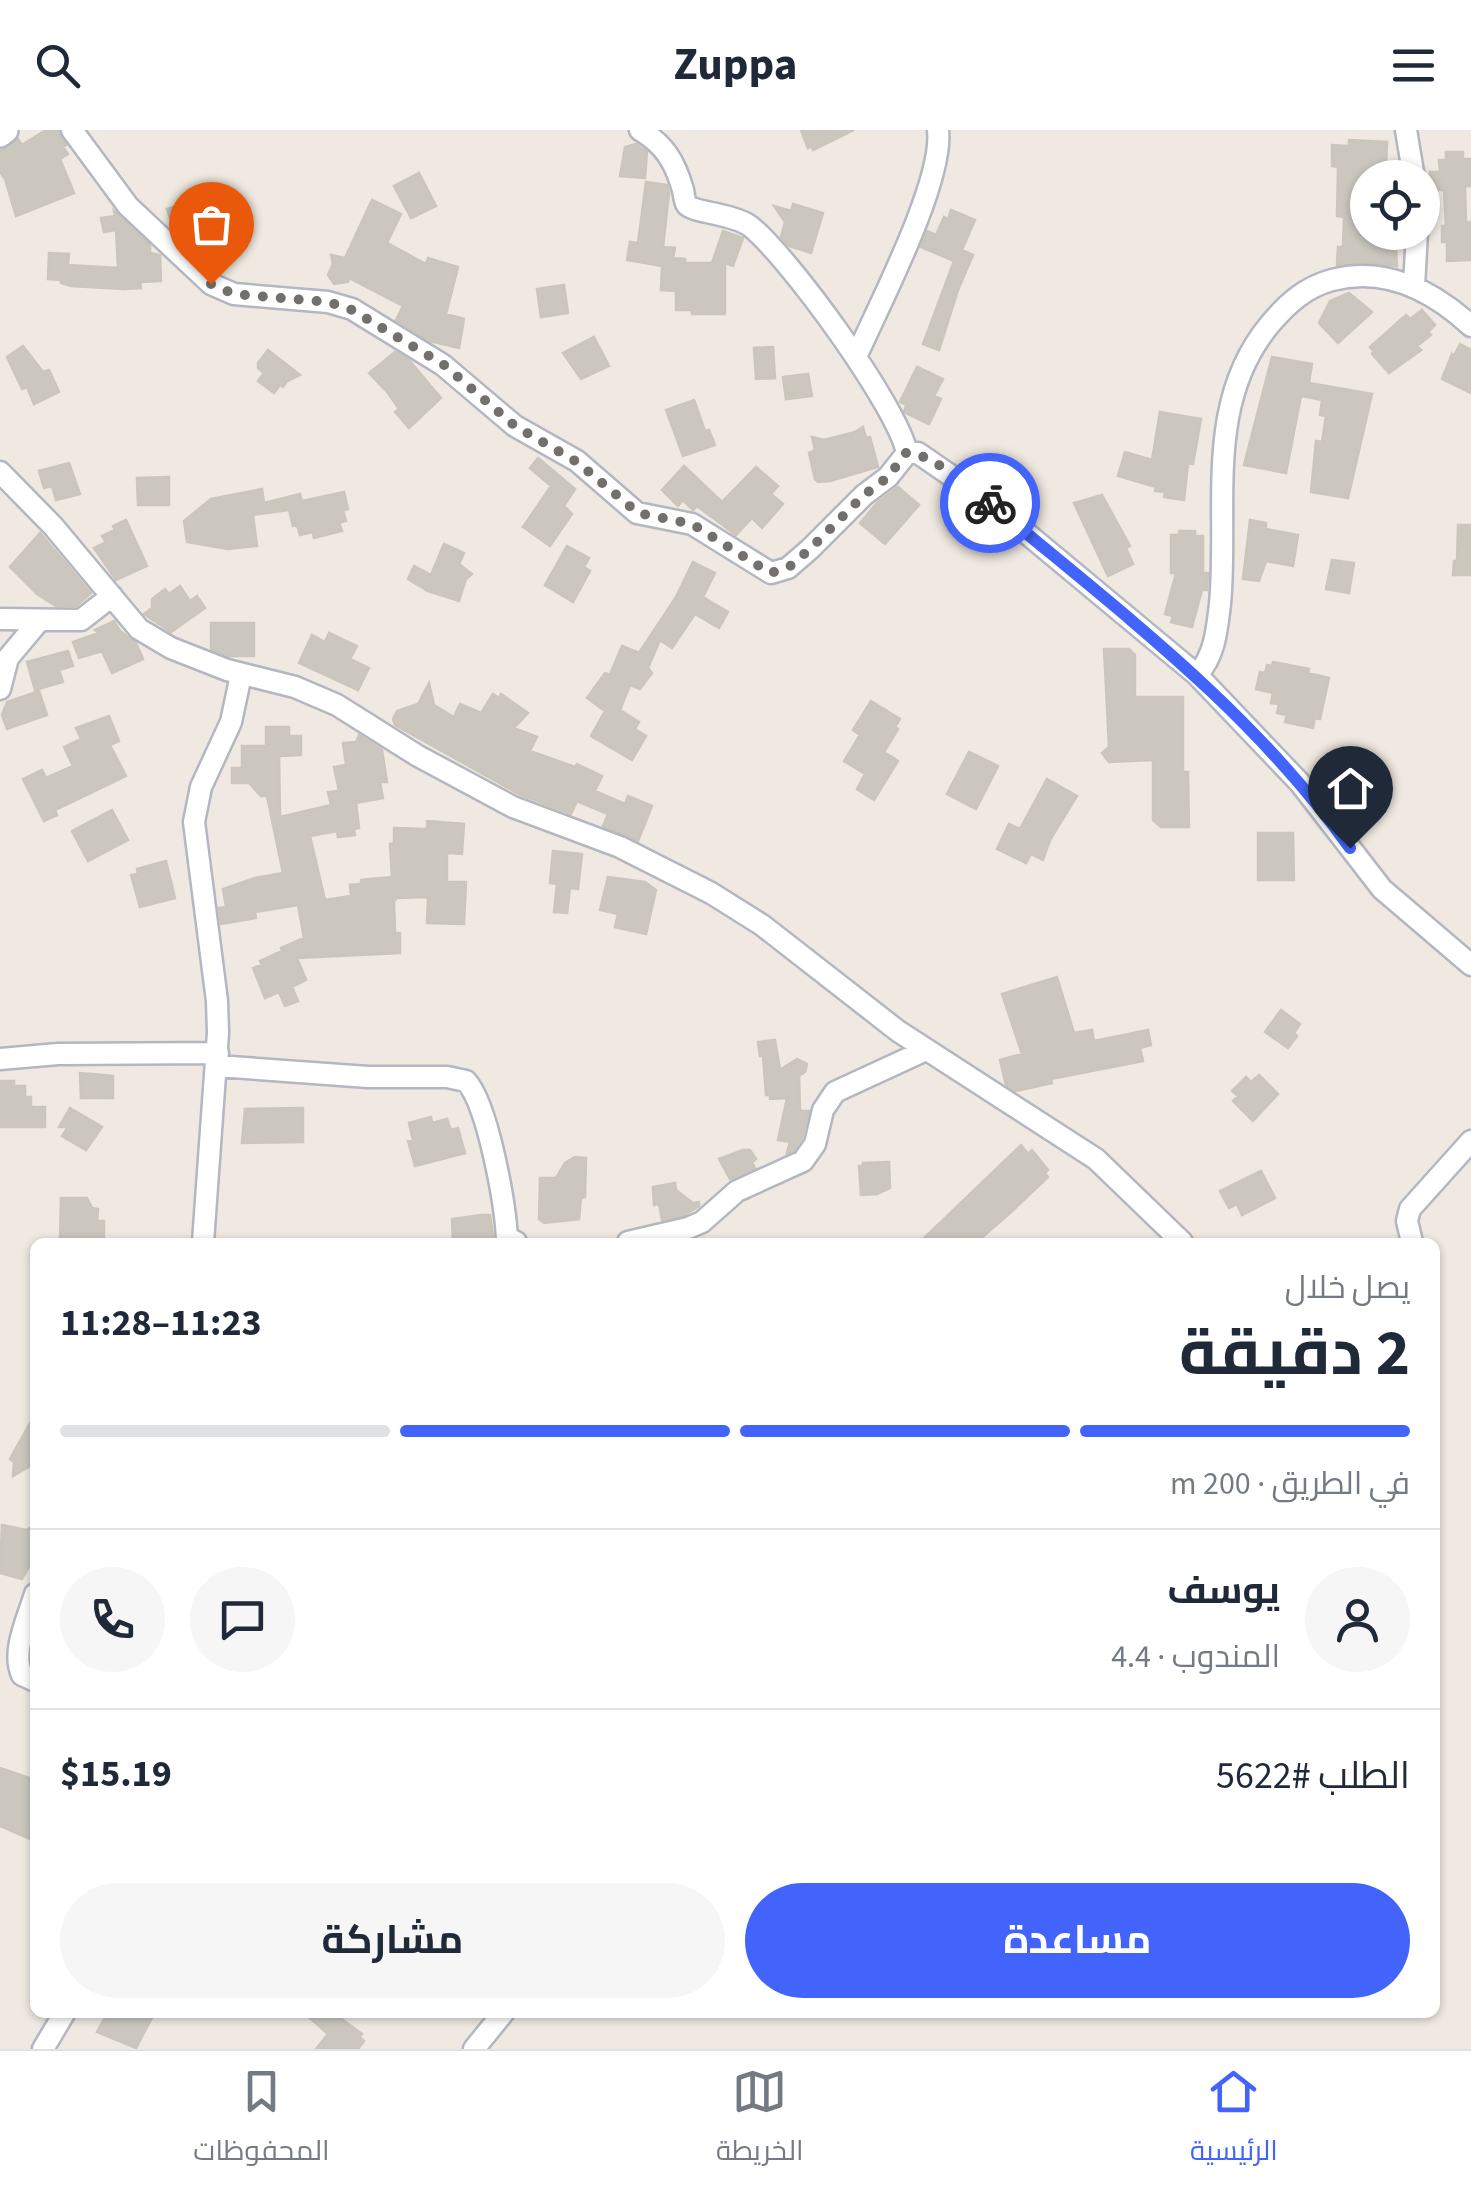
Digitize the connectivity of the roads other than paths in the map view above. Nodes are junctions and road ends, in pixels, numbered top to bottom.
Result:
1 (72, 130) edge
2 (640, 130) edge
3 (938, 130) edge
4 (1406, 130) edge
5 (1411, 160) edge
6 (1416, 250) edge
7 (1414, 286) junction
8 (1471, 326) edge
9 (856, 357) junction
10 (906, 453) junction
11 (0, 472) edge
12 (112, 596) junction
13 (1, 619) edge
14 (39, 621) junction
15 (241, 675) junction
16 (1198, 675) junction
17 (0, 689) edge
18 (1471, 965) edge
19 (926, 1050) junction
20 (0, 1059) edge
21 (218, 1059) junction
22 (1471, 1141) edge
23 (202, 1238) edge
24 (507, 1238) edge
25 (645, 1238) edge
26 (1178, 1238) edge
27 (1411, 1238) edge
28 (30, 1611) edge
29 (30, 1678) edge
30 (61, 2018) edge
31 (499, 2018) edge
32 (43, 2049) edge
33 (474, 2049) edge

1 - 10 street
2 - 9 street
3 - 9 street
4 - 5 street
6 - 7 street
7 - 8 street
7 - 16 street
9 - 10 street
10 - 16 street
11 - 12 street
12 - 14 street
12 - 15 street
13 - 14 street
14 - 17 street
15 - 19 street
15 - 21 street
16 - 18 street
19 - 25 street
19 - 26 street
20 - 21 street
21 - 23 street
21 - 24 street
22 - 27 street
28 - 29 street
30 - 32 street
31 - 33 street

